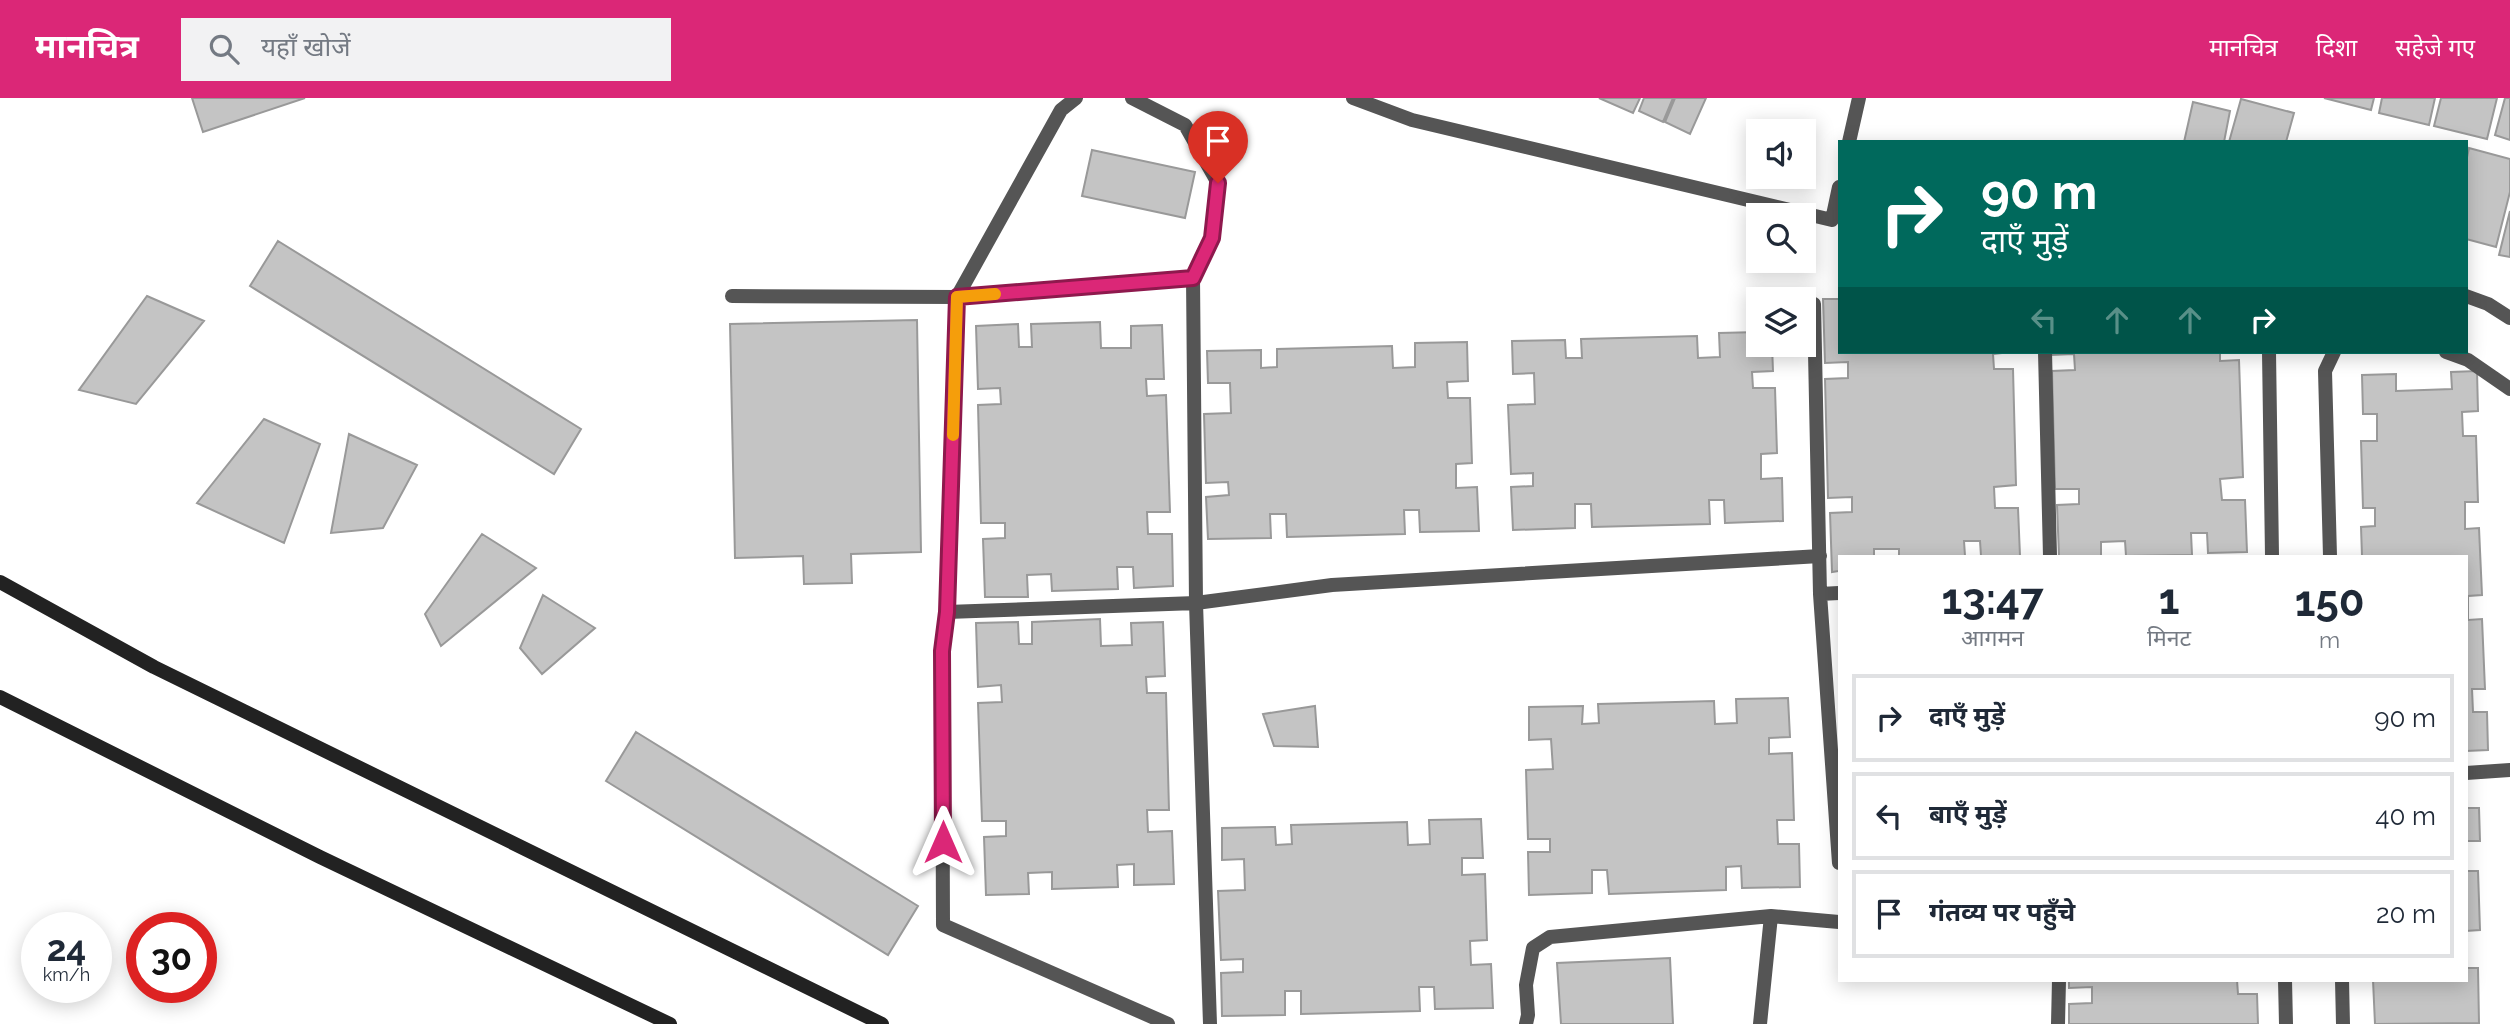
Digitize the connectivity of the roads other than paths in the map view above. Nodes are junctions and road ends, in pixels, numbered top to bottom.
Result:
1 (1076, 98) edge
2 (1132, 98) edge
3 (1353, 98) edge
4 (1859, 98) edge
5 (1849, 140) edge
6 (1838, 198) edge
7 (1836, 220) edge
8 (1193, 278) junction
9 (732, 296) dead end
10 (957, 297) junction
11 (2468, 297) edge
12 (2510, 318) edge
13 (2045, 354) edge
14 (2269, 354) edge
15 (2333, 354) edge
16 (2452, 354) edge
17 (1815, 357) edge
18 (2510, 389) edge
19 (2050, 555) edge
20 (2272, 555) edge
21 (2330, 555) edge
22 (1820, 556) junction
23 (0, 582) edge
24 (1838, 593) edge
25 (1820, 594) junction
26 (1196, 603) junction
27 (947, 612) junction
28 (0, 697) edge
29 (2510, 770) edge
30 (2468, 773) edge
31 (1838, 849) edge
32 (1770, 916) junction
33 (1838, 922) edge
34 (2059, 982) edge
35 (2284, 982) edge
36 (2342, 982) edge
37 (670, 1024) edge
38 (882, 1024) edge
39 (1168, 1024) edge
40 (1210, 1024) edge
41 (1527, 1024) edge
42 (1760, 1024) edge
43 (2059, 1024) edge
44 (2286, 1024) edge
45 (2343, 1024) edge

1 - 10 street
2 - 8 street
3 - 7 street
4 - 5 street
6 - 7 street
8 - 10 street
8 - 26 street
9 - 10 street
10 - 27 street
11 - 12 street
13 - 19 street
14 - 20 street
15 - 21 street
16 - 18 street
17 - 22 street
22 - 25 street
22 - 26 street
23 - 38 street
24 - 25 street
25 - 31 street
26 - 27 street
26 - 40 street
27 - 39 street
28 - 37 street
29 - 30 street
32 - 33 street
32 - 41 street
32 - 42 street
34 - 43 street
35 - 44 street
36 - 45 street

